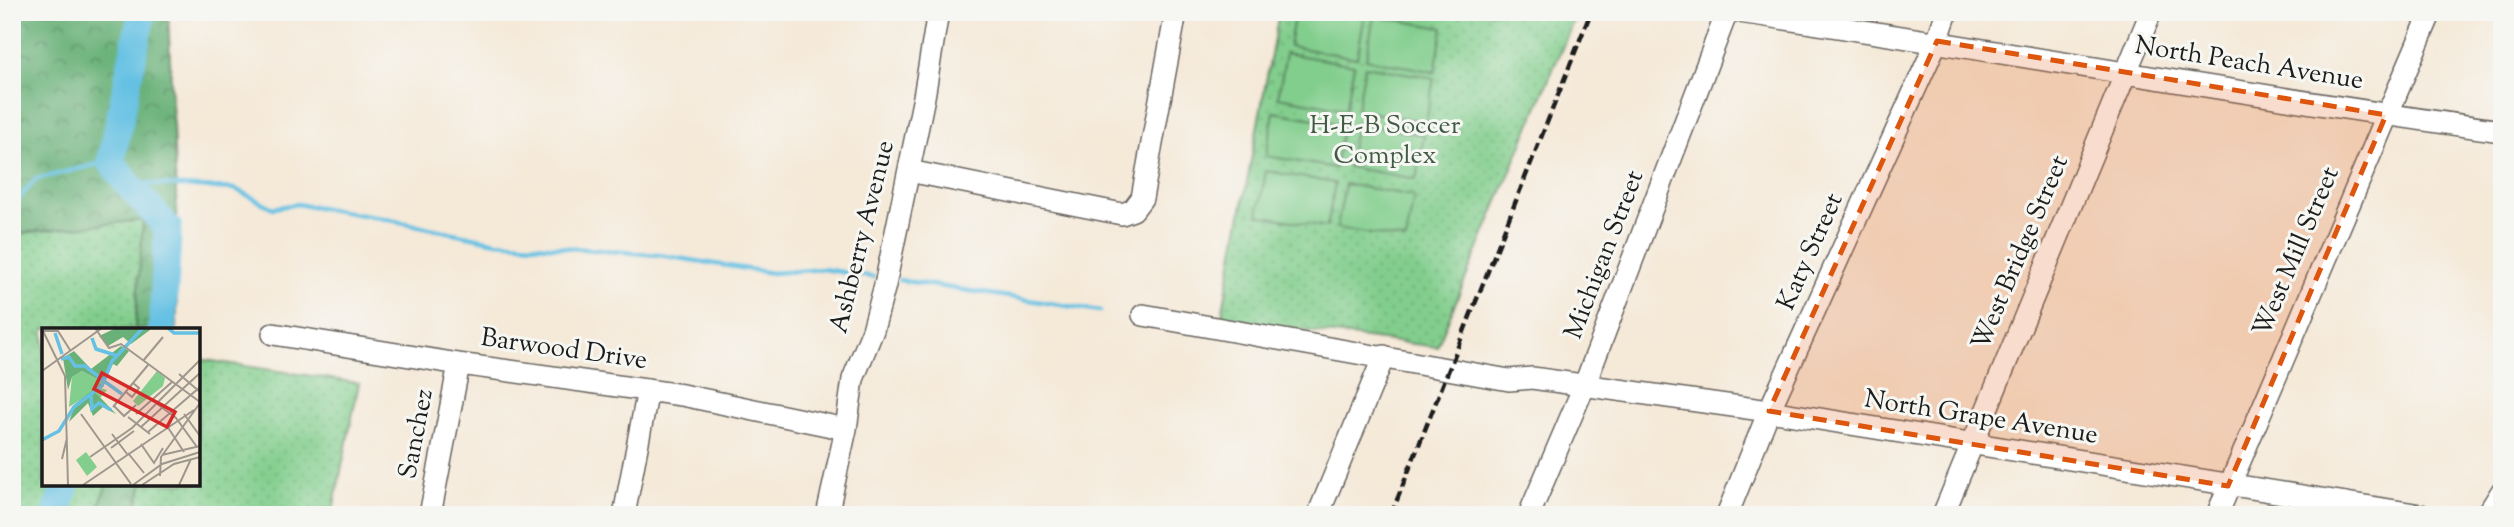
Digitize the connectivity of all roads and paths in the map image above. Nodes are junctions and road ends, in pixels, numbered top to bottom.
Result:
1 (938, 12) edge
2 (1176, 12) edge
3 (1727, 12) edge
4 (1738, 12) edge
5 (1947, 12) edge
6 (2151, 12) edge
7 (2431, 12) edge
8 (1937, 41) junction
9 (2126, 73) junction
10 (2386, 115) junction
11 (2502, 131) edge
12 (909, 171) junction
13 (1143, 315) dead end
14 (273, 334) dead end
15 (1384, 356) junction
16 (459, 363) junction
17 (1585, 384) junction
18 (648, 390) junction
19 (1769, 411) junction
20 (846, 429) junction
21 (1971, 445) junction
22 (2228, 486) junction
23 (2502, 491) edge
24 (430, 515) edge
25 (624, 515) edge
26 (827, 515) edge
27 (1318, 515) edge
28 (1529, 515) edge
29 (1727, 515) edge
30 (1943, 515) edge
31 (2217, 515) edge
32 (2421, 515) edge
33 (2487, 515) edge

1 - 12 street, Ashberry Avenue
2 - 12 street
3 - 17 street, Michigan Street
4 - 8 street, North Peach Avenue
5 - 8 street, Katy Street
6 - 9 street, West Bridge Street
7 - 10 street, West Mill Street
8 - 9 street, North Peach Avenue
8 - 19 street, Katy Street
9 - 10 street, North Peach Avenue
9 - 21 street, West Bridge Street
10 - 11 street, North Peach Avenue
10 - 22 street, West Mill Street
12 - 20 street, Ashberry Avenue
13 - 15 street, North Grape Avenue
14 - 16 street, Barwood Drive
15 - 17 street, North Grape Avenue
15 - 27 street
16 - 18 street, Barwood Drive
16 - 24 street, Sanchez
17 - 19 street, North Grape Avenue
17 - 28 street, Michigan Street
18 - 20 street, Barwood Drive
18 - 25 street
19 - 21 street, North Grape Avenue
19 - 29 street, Katy Street
20 - 26 street, Ashberry Avenue
21 - 22 street, North Grape Avenue
21 - 30 street, West Bridge Street
22 - 31 street, West Mill Street
22 - 32 street, North Grape Avenue
23 - 33 street

